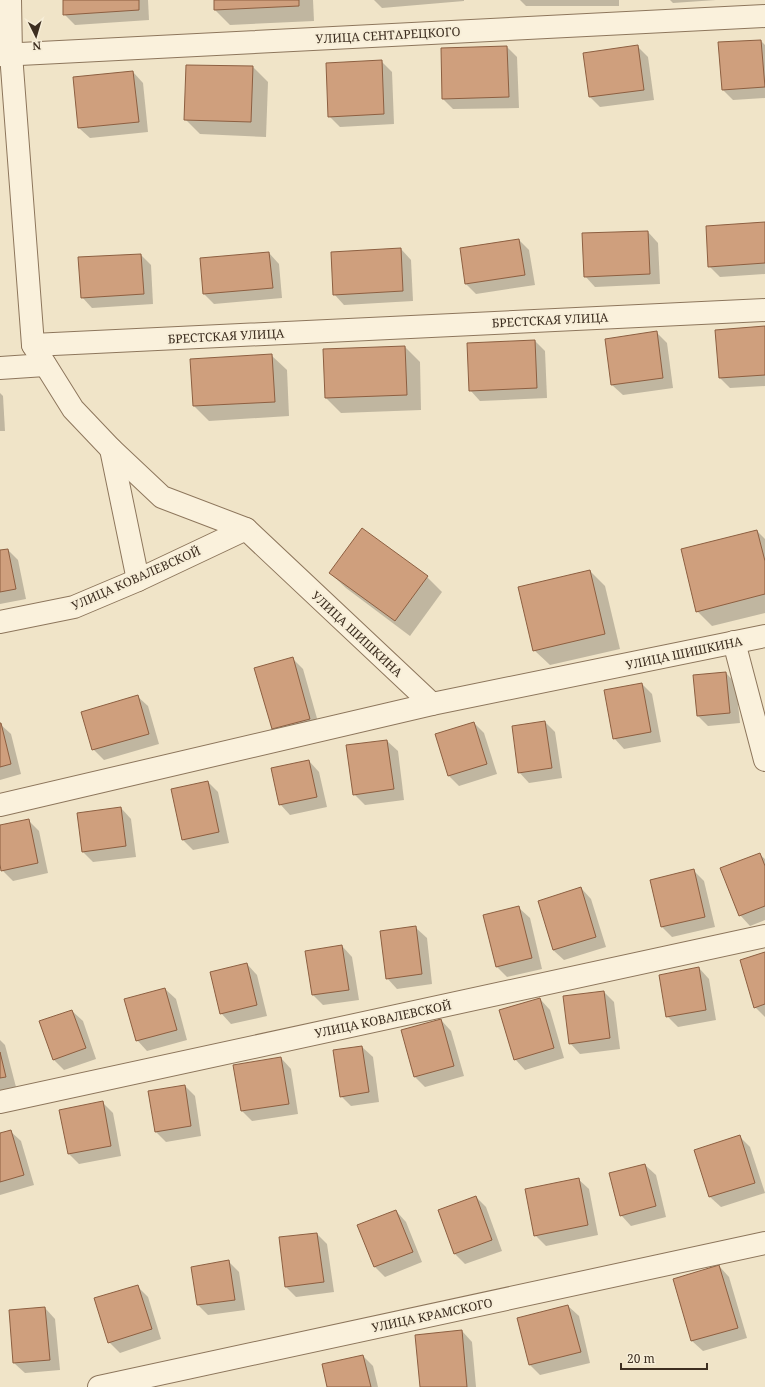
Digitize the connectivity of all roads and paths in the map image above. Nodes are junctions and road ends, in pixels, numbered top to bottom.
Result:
1 (10, 0) edge
2 (765, 16) edge
3 (6, 54) edge
4 (765, 310) edge
5 (33, 345) junction
6 (45, 365) junction
7 (0, 368) edge
8 (111, 449) junction
9 (246, 529) junction
10 (138, 580) junction
11 (0, 622) edge
12 (765, 636) edge
13 (734, 642) junction
14 (432, 704) junction
15 (765, 760) edge
16 (0, 805) edge
17 (765, 936) edge
18 (0, 1102) edge
19 (765, 1243) edge
20 (99, 1387) edge

1 - 3 street
2 - 3 street, УЛИЦА СЕНТАРЕЦКОГО
3 - 5 street
4 - 5 street, БРЕСТСКАЯ УЛИЦА
5 - 6 street, УЛИЦА ШИШКИНА
6 - 7 street
6 - 8 street, УЛИЦА ШИШКИНА
8 - 9 street, УЛИЦА ШИШКИНА
8 - 10 street
9 - 10 street, УЛИЦА КОВАЛЕВСКОЙ
9 - 14 street, УЛИЦА ШИШКИНА
10 - 11 street, УЛИЦА КОВАЛЕВСКОЙ
12 - 13 street, УЛИЦА ШИШКИНА
13 - 14 street, УЛИЦА ШИШКИНА
13 - 15 street
14 - 16 street
17 - 18 street, УЛИЦА КОВАЛЕВСКОЙ
19 - 20 street, УЛИЦА КРАМСКОГО

